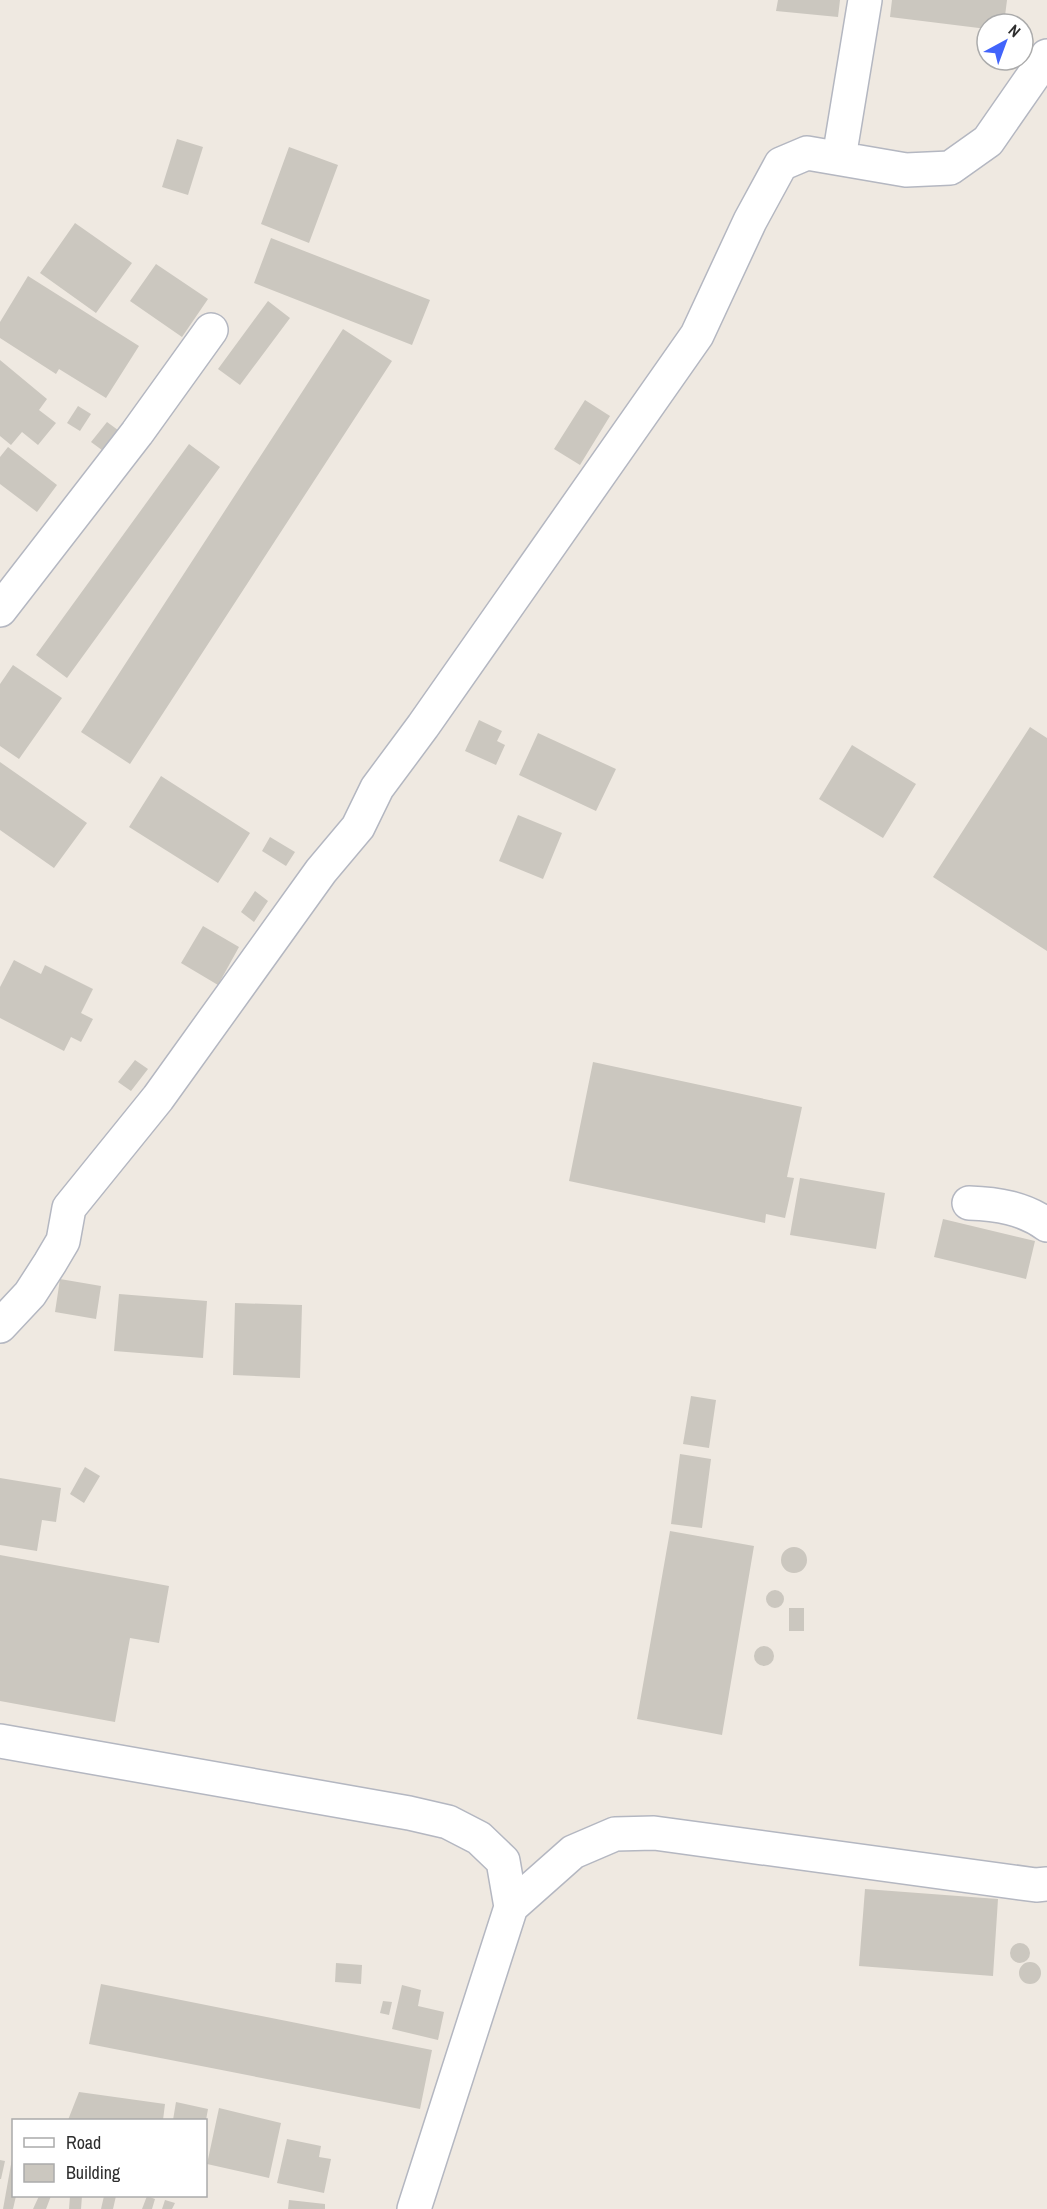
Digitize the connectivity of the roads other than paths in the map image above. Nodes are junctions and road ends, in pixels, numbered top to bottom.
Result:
1 (865, 0) edge
2 (1047, 56) edge
3 (839, 158) junction
4 (211, 330) dead end
5 (0, 609) edge
6 (969, 1203) dead end
7 (1047, 1225) edge
8 (0, 1326) edge
9 (0, 1742) edge
10 (1047, 1884) edge
11 (511, 1907) junction
12 (414, 2209) edge

1 - 3 street
2 - 3 street
3 - 8 street
4 - 5 street
6 - 7 street
9 - 11 street
10 - 11 street
11 - 12 street

